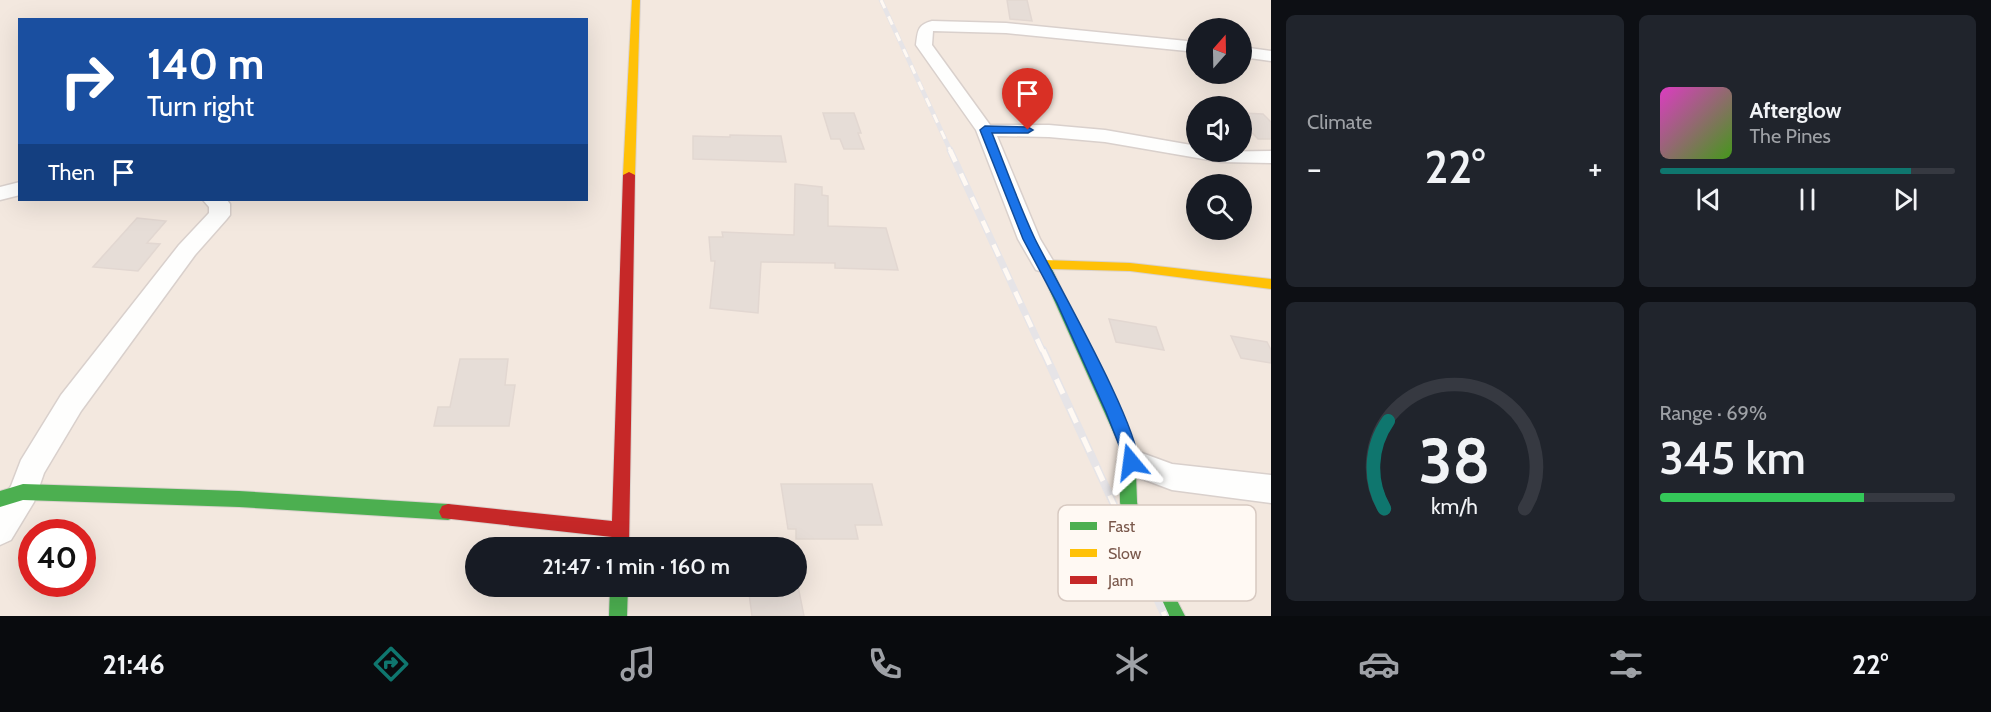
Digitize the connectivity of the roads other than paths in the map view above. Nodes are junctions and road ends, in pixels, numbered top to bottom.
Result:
1 (636, 0) edge
2 (1186, 46) edge
3 (1252, 53) edge
4 (1271, 56) edge
5 (985, 130) junction
6 (1271, 157) edge
7 (18, 189) edge
8 (0, 195) edge
9 (215, 201) edge
10 (1044, 264) junction
11 (1271, 284) edge
12 (1131, 462) junction
13 (1271, 489) edge
14 (11, 496) edge
15 (1128, 505) edge
16 (0, 530) edge
17 (621, 530) junction
18 (621, 537) edge
19 (619, 597) edge
20 (1169, 601) edge
21 (618, 616) edge
22 (1176, 616) edge

1 - 17 street
2 - 5 street
3 - 4 street
5 - 6 street
5 - 10 street
7 - 8 street
9 - 14 street
10 - 11 street
10 - 12 street
12 - 13 street
12 - 15 street
14 - 16 street
14 - 17 street
17 - 18 street
19 - 21 street
20 - 22 street

